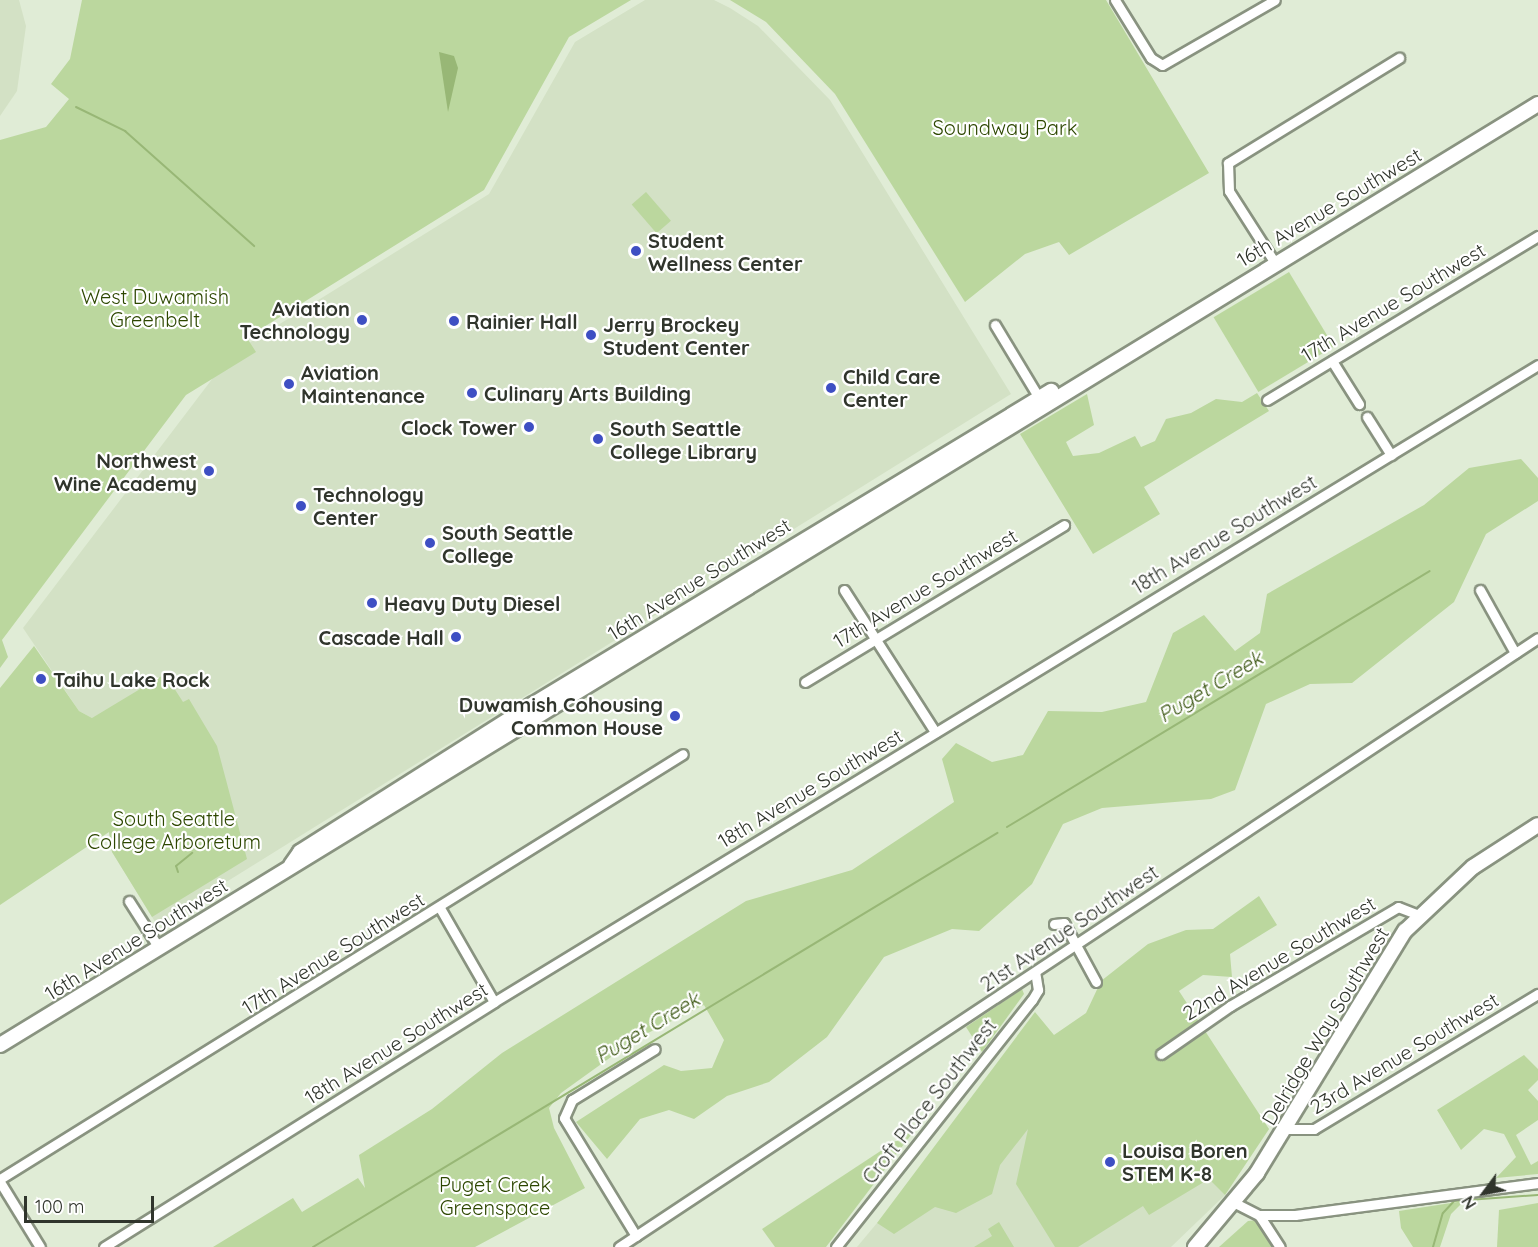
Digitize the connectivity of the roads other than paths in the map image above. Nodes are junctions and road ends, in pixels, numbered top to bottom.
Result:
1 (1115, 0) edge
2 (1275, 0) edge
3 (1399, 58) dead end
4 (1538, 104) edge
5 (1538, 236) edge
6 (1275, 263) junction
7 (995, 325) dead end
8 (1332, 361) junction
9 (1538, 365) edge
10 (1267, 400) dead end
11 (1041, 401) junction
12 (1359, 404) dead end
13 (1367, 417) dead end
14 (1391, 455) junction
15 (1064, 525) dead end
16 (844, 590) dead end
17 (1480, 590) dead end
18 (1538, 638) edge
19 (875, 639) junction
20 (1515, 653) junction
21 (805, 682) dead end
22 (935, 732) junction
23 (683, 754) dead end
24 (1538, 825) edge
25 (129, 901) dead end
26 (440, 908) junction
27 (1419, 915) junction
28 (1054, 924) dead end
29 (1077, 944) junction
30 (159, 948) junction
31 (1035, 972) junction
32 (1096, 982) dead end
33 (1538, 994) edge
34 (494, 1002) junction
35 (0, 1045) edge
36 (655, 1049) dead end
37 (1161, 1054) dead end
38 (1285, 1129) junction
39 (0, 1180) edge
40 (1538, 1184) edge
41 (1235, 1203) junction
42 (1259, 1215) junction
43 (636, 1236) junction
44 (40, 1247) edge
45 (104, 1247) edge
46 (619, 1247) edge
47 (836, 1247) edge
48 (1195, 1247) edge
49 (1280, 1247) edge

1 - 2 street
3 - 6 street
4 - 6 street, 16th Avenue Southwest
5 - 8 street, 17th Avenue Southwest
6 - 11 street, 16th Avenue Southwest
7 - 11 street
8 - 10 street, 17th Avenue Southwest
8 - 12 street
9 - 14 street, 18th Avenue Southwest
11 - 30 street, 16th Avenue Southwest
13 - 14 street
14 - 22 street, 18th Avenue Southwest
15 - 19 street, 17th Avenue Southwest
16 - 19 street
17 - 20 street
18 - 20 street, 21st Avenue Southwest
19 - 21 street, 17th Avenue Southwest
19 - 22 street
20 - 29 street, 21st Avenue Southwest
22 - 34 street, 18th Avenue Southwest
23 - 26 street, 17th Avenue Southwest
24 - 27 street, Delridge Way Southwest
25 - 30 street
26 - 34 street
26 - 39 street, 17th Avenue Southwest
27 - 37 street, 22nd Avenue Southwest
27 - 38 street, Delridge Way Southwest
28 - 29 street
29 - 31 street, 21st Avenue Southwest
29 - 32 street
30 - 35 street, 16th Avenue Southwest
31 - 43 street, 21st Avenue Southwest
31 - 47 street, Croft Place Southwest
33 - 38 street, 23rd Avenue Southwest
34 - 45 street, 18th Avenue Southwest
36 - 43 street
38 - 41 street, Delridge Way Southwest
39 - 44 street
40 - 42 street
41 - 42 street
41 - 48 street, Delridge Way Southwest
42 - 49 street
43 - 46 street, 21st Avenue Southwest

